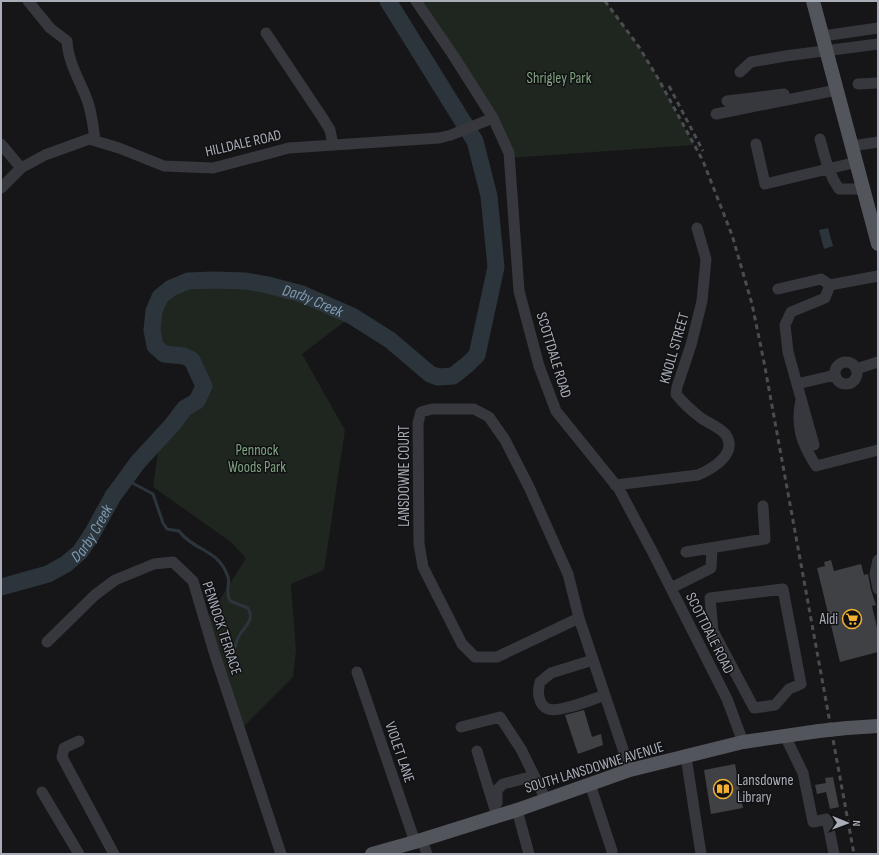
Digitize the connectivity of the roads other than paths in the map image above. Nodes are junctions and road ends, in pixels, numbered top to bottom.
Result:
1 (28, 1) edge
2 (416, 1) edge
3 (813, 1) edge
4 (878, 28) edge
5 (266, 32) dead end
6 (822, 36) junction
7 (878, 44) edge
8 (826, 50) junction
9 (740, 72) dead end
10 (878, 83) edge
11 (858, 84) dead end
12 (836, 87) junction
13 (727, 100) dead end
14 (716, 114) dead end
15 (490, 120) junction
16 (820, 139) dead end
17 (95, 140) junction
18 (878, 142) edge
19 (1, 144) edge
20 (756, 144) dead end
21 (333, 145) junction
22 (852, 146) junction
23 (856, 162) junction
24 (21, 168) junction
25 (828, 169) junction
26 (1, 188) edge
27 (864, 189) junction
28 (697, 228) dead end
29 (878, 244) edge
30 (878, 276) edge
31 (830, 285) junction
32 (778, 289) dead end
33 (878, 362) edge
34 (797, 384) junction
35 (801, 398) junction
36 (814, 445) dead end
37 (878, 450) edge
38 (615, 485) junction
39 (763, 506) dead end
40 (712, 548) junction
41 (686, 552) dead end
42 (878, 560) edge
43 (670, 588) junction
44 (878, 589) edge
45 (579, 618) junction
46 (47, 642) dead end
47 (593, 660) junction
48 (731, 666) junction
49 (357, 672) dead end
50 (714, 673) junction
51 (605, 695) junction
52 (878, 726) edge
53 (461, 727) dead end
54 (785, 736) junction
55 (79, 741) dead end
56 (743, 742) junction
57 (477, 751) dead end
58 (686, 757) junction
59 (630, 770) junction
60 (534, 776) junction
61 (590, 784) junction
62 (42, 792) dead end
63 (546, 800) junction
64 (517, 810) junction
65 (498, 815) junction
66 (419, 841) junction
67 (612, 851) dead end
68 (79, 854) edge
69 (114, 854) edge
70 (281, 854) edge
71 (372, 854) edge
72 (427, 854) edge
73 (529, 854) edge
74 (701, 854) edge
75 (834, 854) edge

1 - 17 street
2 - 15 street, SCOTTDALE ROAD
3 - 6 main road
4 - 6 street
5 - 21 street
6 - 8 main road
7 - 8 street
8 - 9 street
8 - 12 main road
10 - 11 street
12 - 13 street
12 - 14 street
12 - 22 main road
15 - 21 street, HILLDALE ROAD
15 - 38 street, SCOTTDALE ROAD
16 - 25 street
17 - 21 street, HILLDALE ROAD
17 - 24 street, HILLDALE ROAD
18 - 22 street
19 - 24 street
20 - 25 street
22 - 23 main road
23 - 25 street
23 - 27 main road
24 - 26 street, HILLDALE ROAD
25 - 27 street
27 - 29 main road
28 - 38 street, KNOLL STREET
30 - 31 street
31 - 32 street
31 - 34 street
33 - 34 street
34 - 35 street
35 - 36 street
35 - 37 street
38 - 43 street, SCOTTDALE ROAD
39 - 40 street
40 - 41 street
40 - 43 street
42 - 44 street
43 - 50 street, SCOTTDALE ROAD
45 - 45 street, LANSDOWNE COURT
45 - 47 street, LANSDOWNE COURT
46 - 70 street, PENNOCK TERRACE
47 - 51 street, LANSDOWNE COURT
47 - 51 street
48 - 48 street
48 - 50 street
49 - 66 street, VIOLET LANE
50 - 56 street, SCOTTDALE ROAD
51 - 59 street, LANSDOWNE COURT
52 - 54 main road, SOUTH LANSDOWNE AVENUE, bridge
53 - 60 street
54 - 56 main road, SOUTH LANSDOWNE AVENUE
54 - 75 street
55 - 69 street
56 - 58 main road, SOUTH LANSDOWNE AVENUE
57 - 65 street
58 - 59 main road, SOUTH LANSDOWNE AVENUE
58 - 74 street
59 - 61 main road, SOUTH LANSDOWNE AVENUE
60 - 63 street
60 - 65 street
61 - 63 main road, SOUTH LANSDOWNE AVENUE
61 - 67 street
62 - 68 street
63 - 64 main road, SOUTH LANSDOWNE AVENUE
64 - 65 main road, SOUTH LANSDOWNE AVENUE
64 - 73 street
65 - 66 main road, SOUTH LANSDOWNE AVENUE
66 - 71 main road, SOUTH LANSDOWNE AVENUE
66 - 72 street, VIOLET LANE

